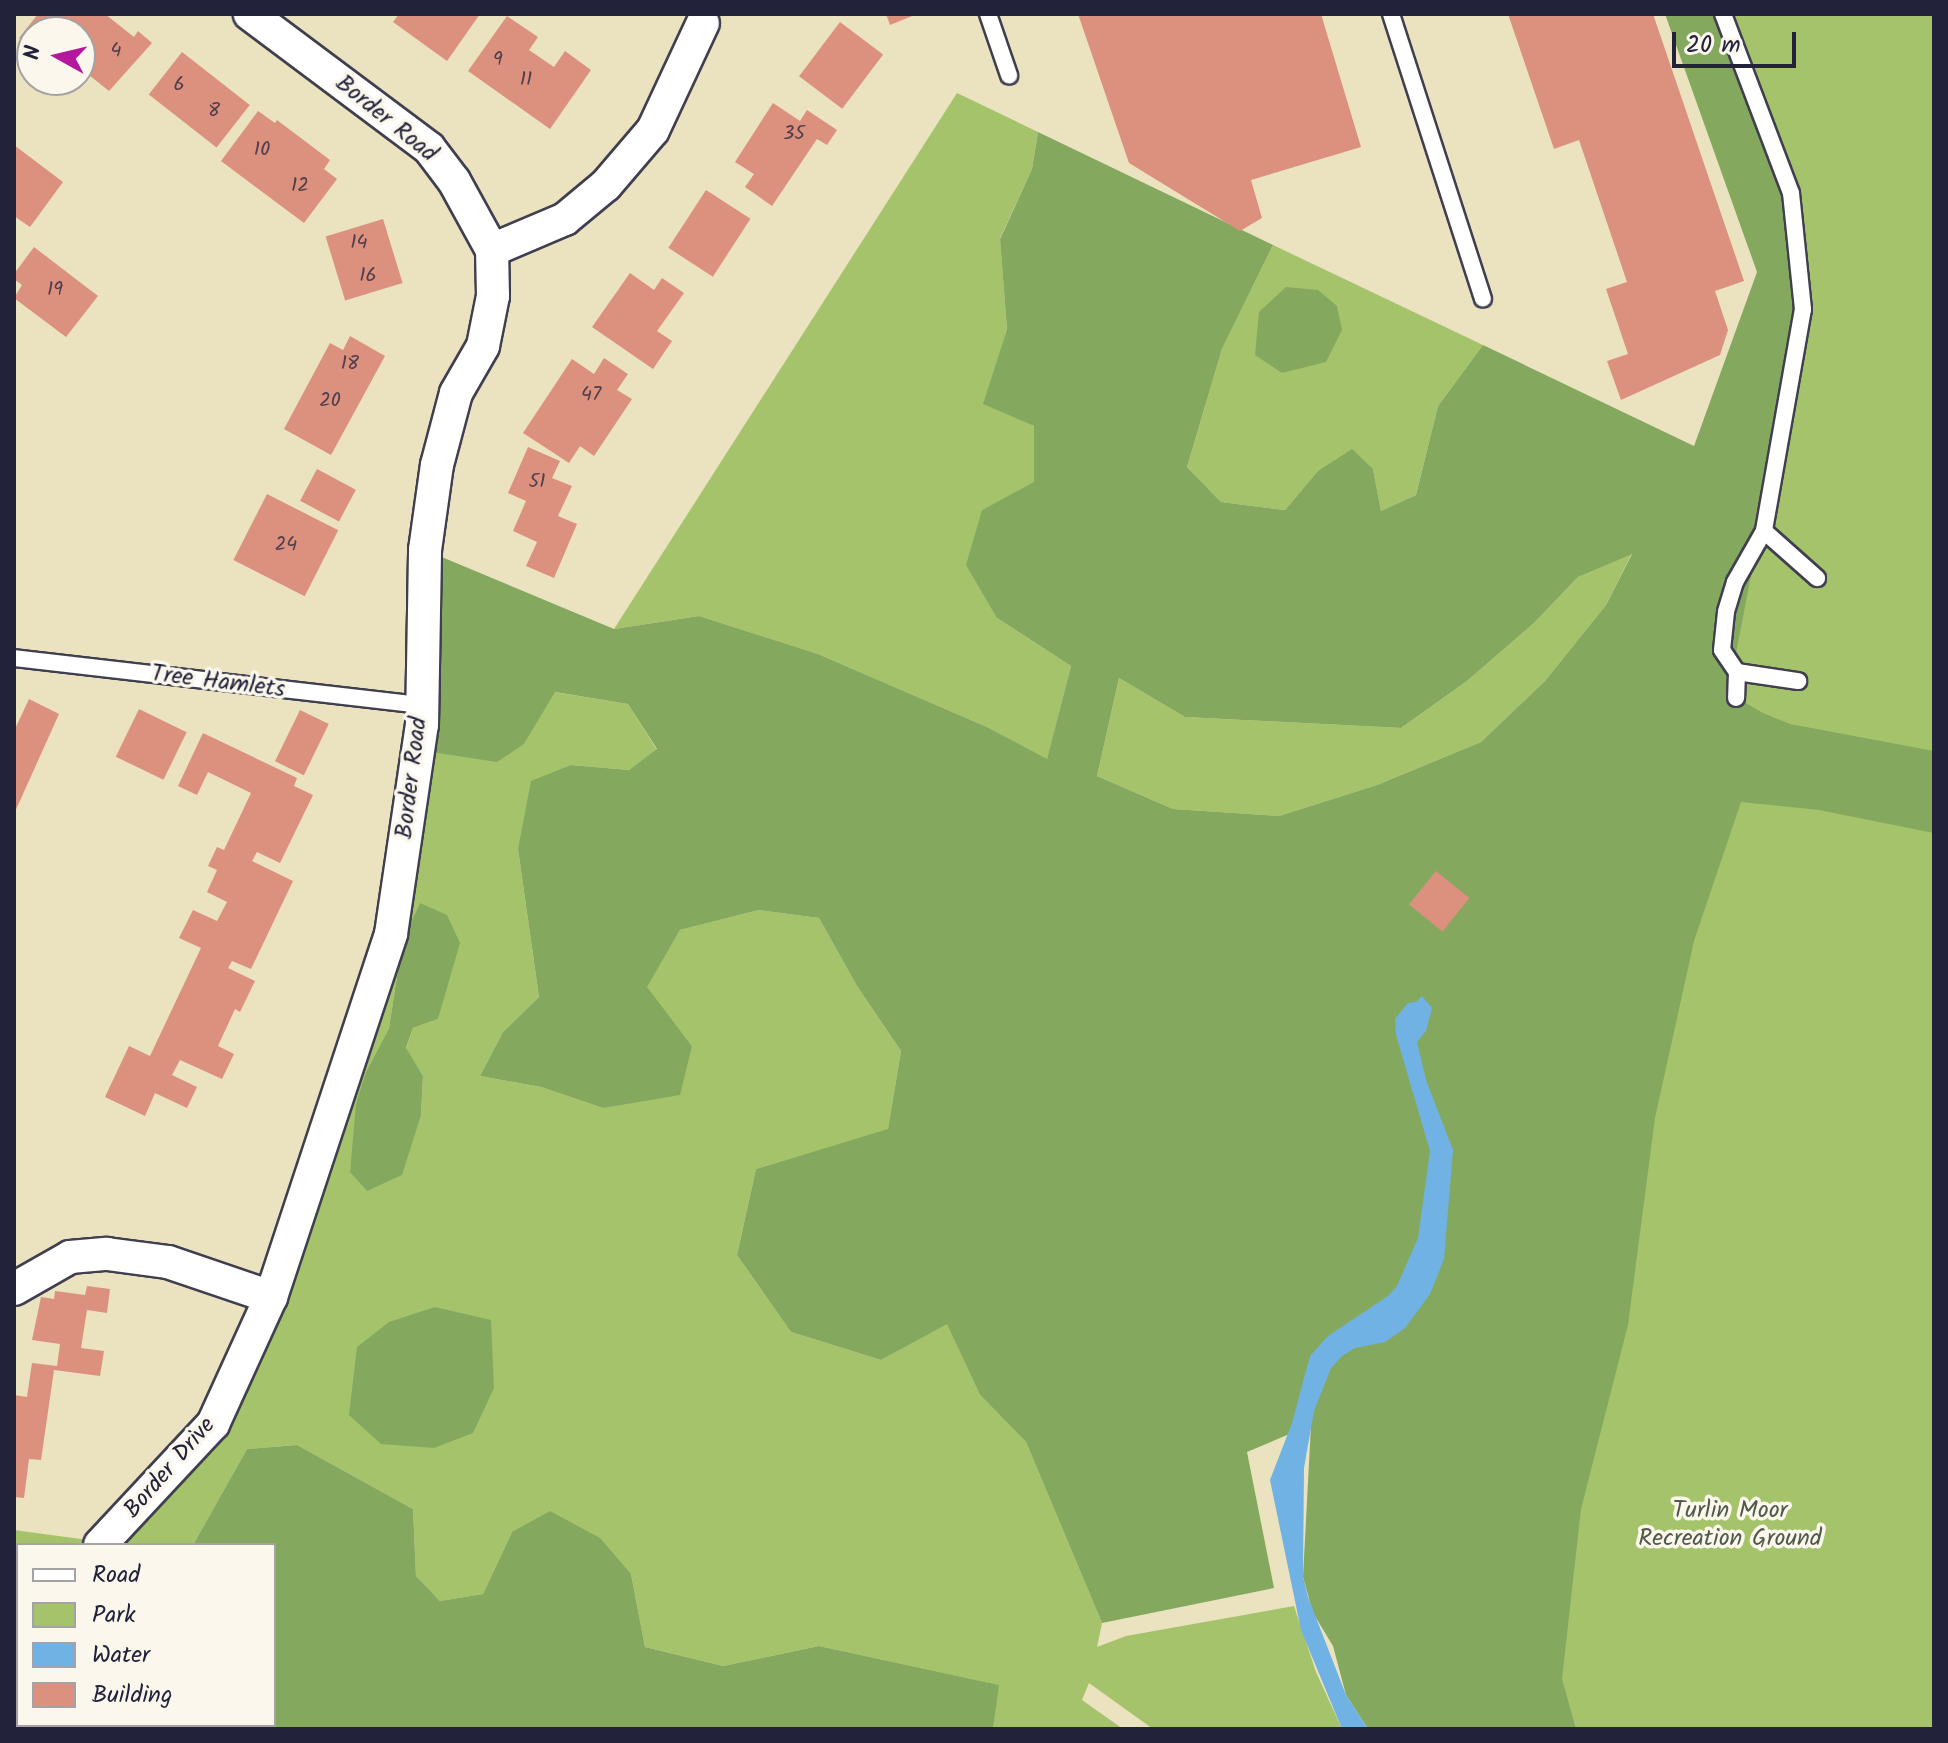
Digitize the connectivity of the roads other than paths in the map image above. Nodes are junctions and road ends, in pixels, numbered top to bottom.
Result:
1 (988, 14) edge
2 (1391, 14) edge
3 (1723, 14) edge
4 (257, 16) edge
5 (710, 19) edge
6 (1009, 75) dead end
7 (492, 250) junction
8 (1483, 299) dead end
9 (1764, 531) junction
10 (1817, 578) dead end
11 (14, 658) edge
12 (1737, 672) junction
13 (1798, 681) dead end
14 (1736, 698) dead end
15 (422, 705) junction
16 (14, 1289) edge
17 (271, 1297) junction
18 (102, 1543) edge

1 - 6 lane
2 - 8 lane
3 - 9 lane
4 - 7 street, Border Road
5 - 7 street
7 - 15 street, Border Road
9 - 10 lane
9 - 12 lane
11 - 15 lane, Tree Hamlets
12 - 13 lane
12 - 14 lane
15 - 17 street, Border Road
16 - 17 street
17 - 18 street, Border Drive

